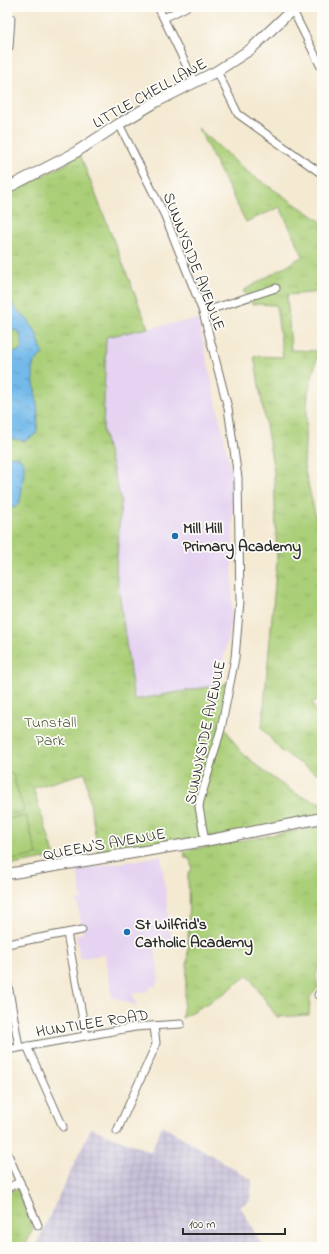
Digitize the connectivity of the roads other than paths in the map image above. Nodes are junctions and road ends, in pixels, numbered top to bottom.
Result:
1 (158, 7) edge
2 (186, 7) edge
3 (293, 8) edge
4 (11, 18) dead end
5 (164, 18) junction
6 (7, 47) edge
7 (322, 69) edge
8 (217, 71) junction
9 (194, 82) junction
10 (119, 124) junction
11 (322, 174) edge
12 (7, 188) edge
13 (276, 288) dead end
14 (203, 312) junction
15 (322, 818) edge
16 (205, 841) junction
17 (7, 874) edge
18 (82, 930) dead end
19 (67, 932) junction
20 (7, 944) edge
21 (7, 979) edge
22 (181, 1024) dead end
23 (154, 1026) junction
24 (86, 1036) junction
25 (27, 1046) junction
26 (19, 1047) junction
27 (7, 1050) edge
28 (121, 1122) junction
29 (129, 1125) dead end
30 (63, 1127) dead end
31 (117, 1131) dead end
32 (7, 1152) edge
33 (20, 1182) junction
34 (7, 1188) edge
35 (38, 1225) dead end

1 - 5 street
2 - 5 street
3 - 7 street
3 - 8 street, LITTLE CHELL LANE
4 - 6 street
5 - 9 street
8 - 9 street, LITTLE CHELL LANE
8 - 11 street
9 - 10 street, LITTLE CHELL LANE
10 - 12 street, LITTLE CHELL LANE
10 - 14 street, SUNNYSIDE AVENUE
13 - 14 street
14 - 16 street, SUNNYSIDE AVENUE
15 - 16 street, QUEEN'S AVENUE
16 - 17 street, QUEEN'S AVENUE
18 - 19 street
19 - 20 street
19 - 24 street
21 - 26 street
22 - 23 street, HUNTILEE ROAD
23 - 24 street, HUNTILEE ROAD
23 - 28 street
24 - 25 street, HUNTILEE ROAD
25 - 26 street, HUNTILEE ROAD
25 - 30 street
26 - 27 street, HUNTILEE ROAD
28 - 29 street
28 - 31 street
32 - 33 street
33 - 34 street
33 - 35 street

